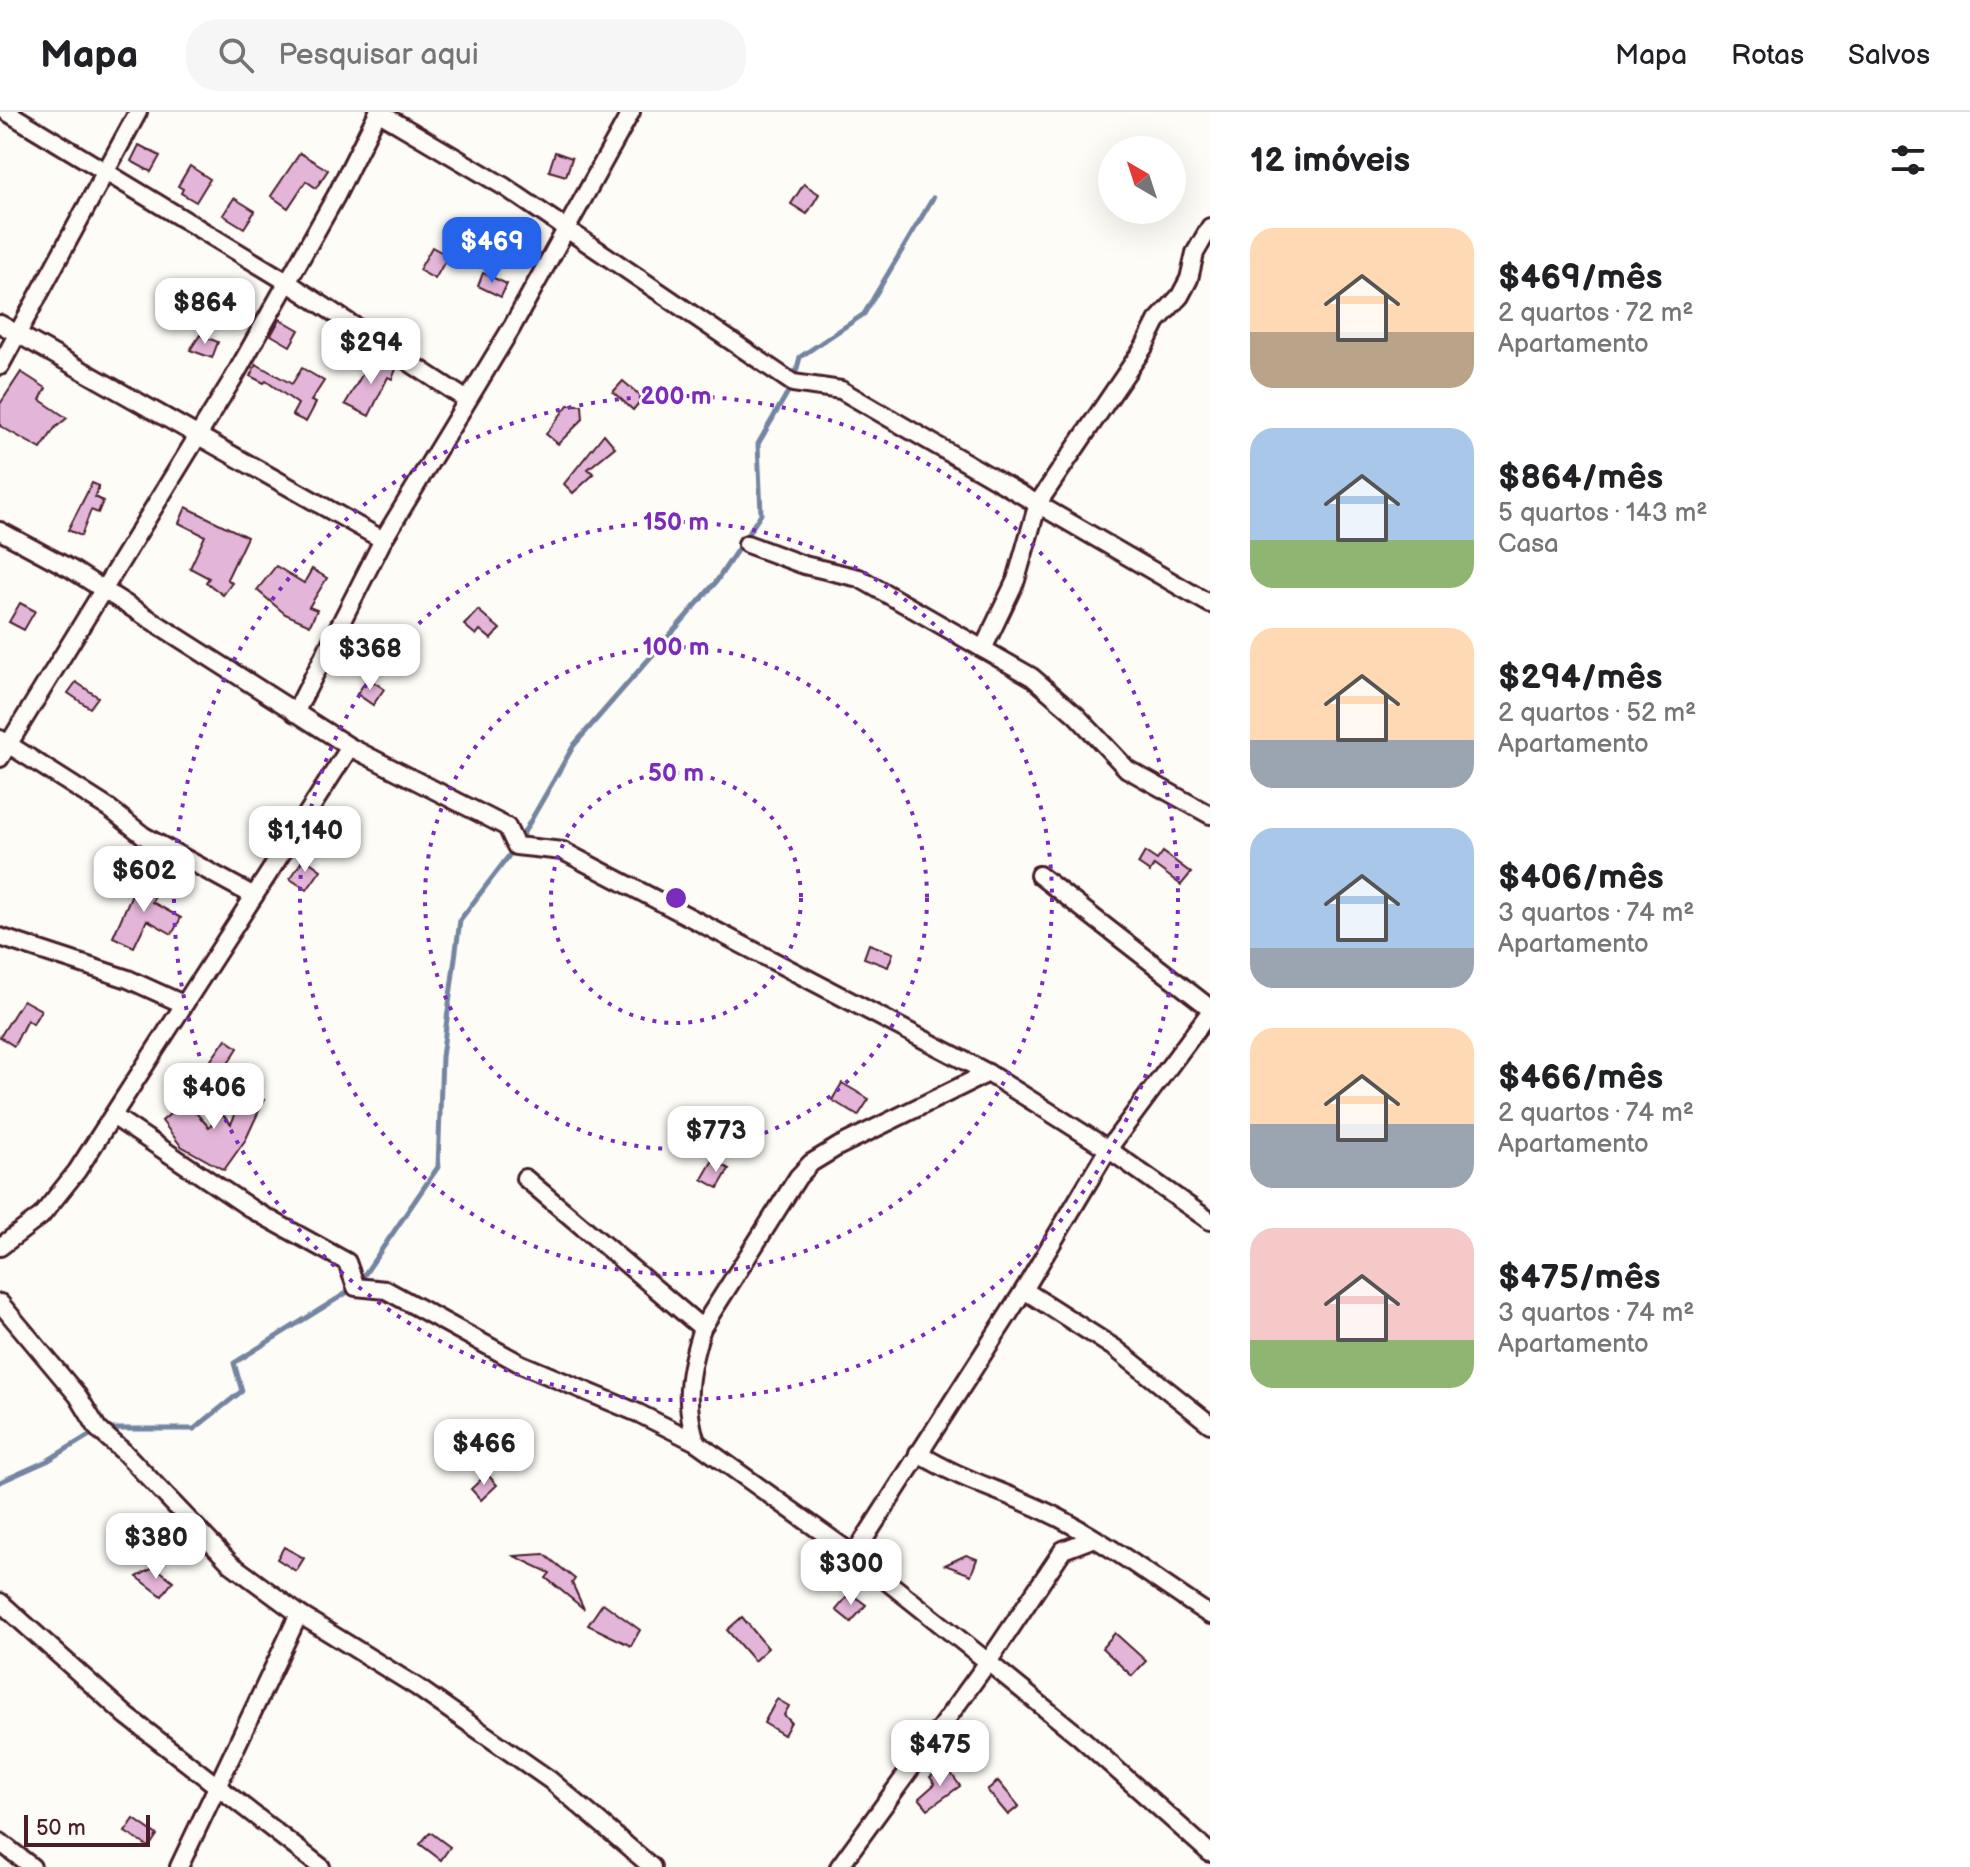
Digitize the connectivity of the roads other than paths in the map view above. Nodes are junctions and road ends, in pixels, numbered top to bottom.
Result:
1 (7, 112) edge
2 (138, 112) edge
3 (378, 112) edge
4 (631, 112) edge
5 (105, 169) junction
6 (1210, 227) edge
7 (566, 228) junction
8 (287, 282) junction
9 (0, 324) edge
10 (16, 333) junction
11 (0, 366) edge
12 (467, 400) junction
13 (200, 435) junction
14 (1038, 503) junction
15 (0, 531) edge
16 (383, 540) junction
17 (747, 544) dead end
18 (103, 590) junction
19 (1210, 604) edge
20 (983, 649) junction
21 (295, 713) junction
22 (2, 747) edge
23 (350, 747) junction
24 (1210, 815) edge
25 (1039, 875) dead end
26 (254, 896) junction
27 (0, 937) edge
28 (183, 1004) junction
29 (1210, 1010) edge
30 (988, 1073) junction
31 (113, 1116) junction
32 (1108, 1149) junction
33 (525, 1178) dead end
34 (1210, 1221) edge
35 (0, 1247) edge
36 (1024, 1290) junction
37 (0, 1303) edge
38 (702, 1328) junction
39 (1210, 1424) edge
40 (696, 1442) junction
41 (918, 1453) junction
42 (1057, 1517) junction
43 (1092, 1539) junction
44 (1063, 1550) junction
45 (854, 1555) junction
46 (0, 1602) edge
47 (299, 1614) junction
48 (1210, 1615) edge
49 (988, 1662) junction
50 (215, 1788) junction
51 (0, 1842) edge
52 (1210, 1853) edge
53 (32, 1867) edge
54 (179, 1867) edge
55 (321, 1867) edge
56 (652, 1867) edge
57 (839, 1867) edge

1 - 5 street
2 - 5 street
3 - 7 street
3 - 8 street
4 - 7 street
5 - 8 street
5 - 10 street
6 - 14 street
7 - 12 street
7 - 14 street
8 - 12 street
8 - 13 street
9 - 10 street
10 - 11 street
10 - 13 street
12 - 16 street
13 - 16 street
13 - 18 street
14 - 19 street
14 - 20 street
15 - 18 street
16 - 21 street
17 - 20 street
18 - 21 street
18 - 22 street
20 - 24 street
21 - 23 street
22 - 26 street
23 - 26 street
23 - 30 street
25 - 29 street
26 - 28 street
27 - 28 street
28 - 31 street
29 - 32 street
30 - 32 street
30 - 38 street
31 - 35 street
31 - 40 street
32 - 34 street
32 - 36 street
33 - 38 street
36 - 39 street
36 - 41 street
37 - 47 street
38 - 40 street
40 - 45 street
41 - 42 street
41 - 45 street
42 - 43 street
42 - 44 street
43 - 44 street
43 - 48 street
44 - 49 street
45 - 49 street
46 - 50 street
47 - 50 street
47 - 56 street
49 - 52 street
49 - 57 street
50 - 54 street
50 - 55 street
51 - 53 street

